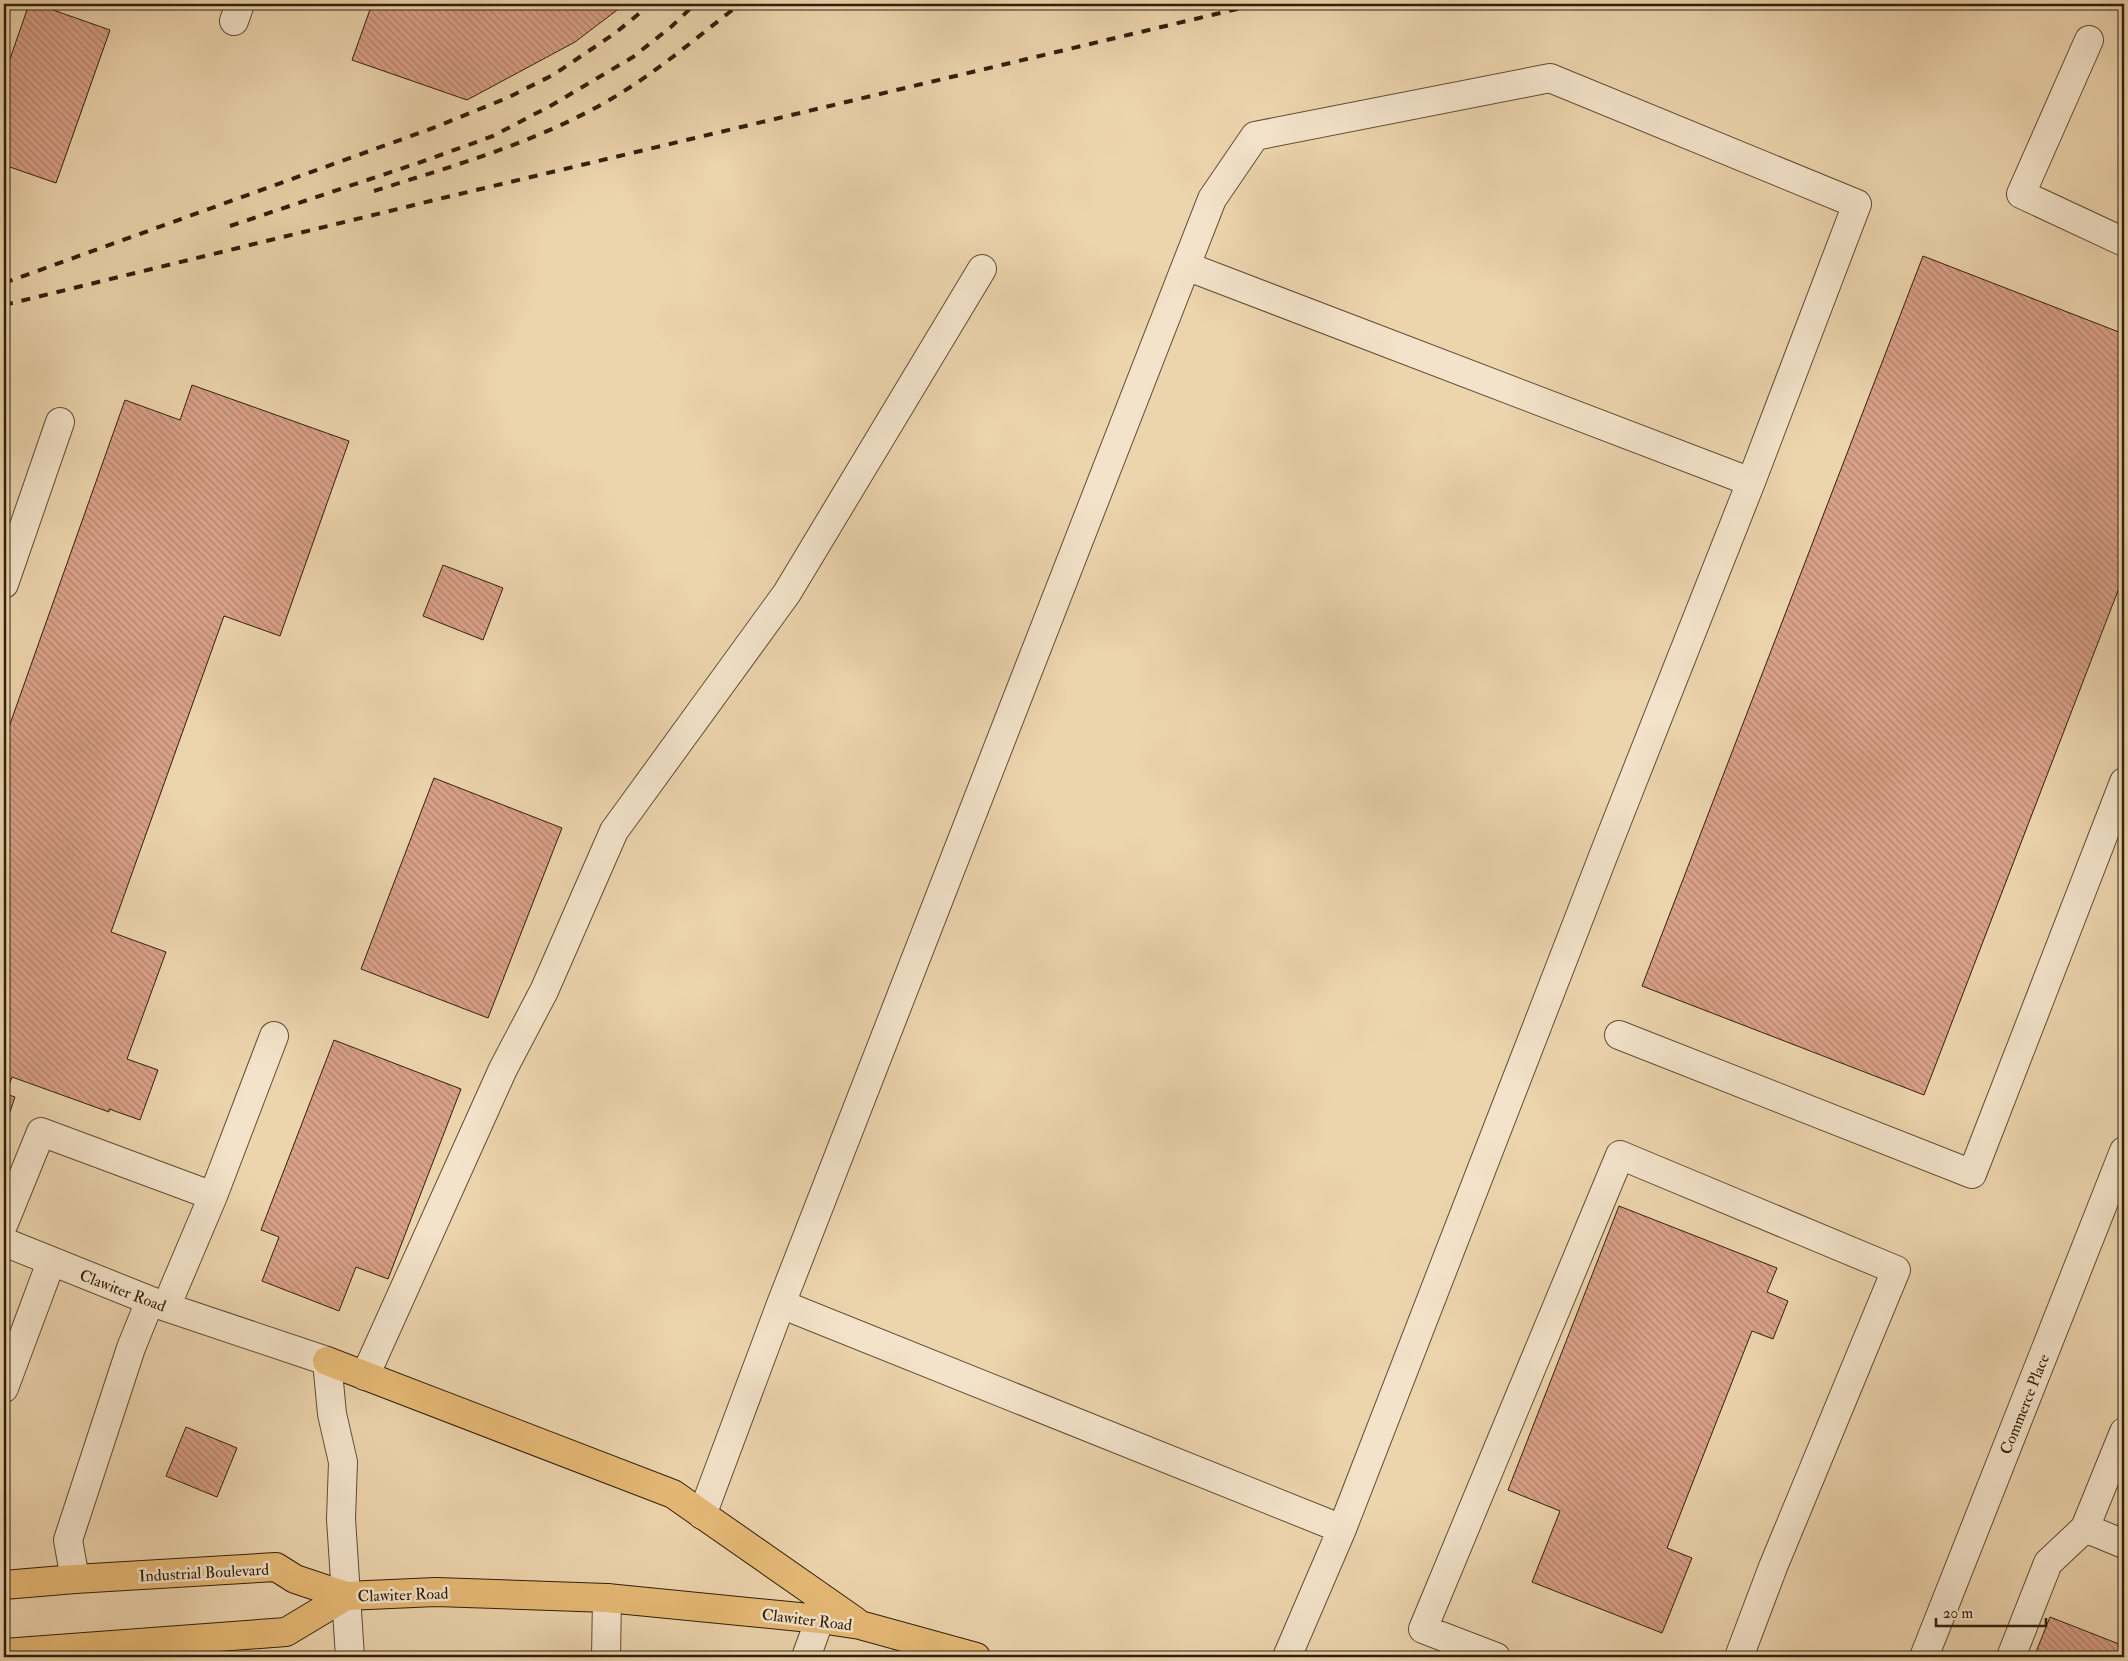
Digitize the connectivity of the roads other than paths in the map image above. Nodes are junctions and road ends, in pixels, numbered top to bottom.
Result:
1 (2089, 40) dead end
2 (2124, 242) edge
3 (1186, 266) junction
4 (982, 269) dead end
5 (60, 422) dead end
6 (1752, 482) junction
7 (4, 584) edge
8 (2124, 782) edge
9 (1619, 1035) dead end
10 (274, 1036) dead end
11 (2124, 1151) edge
12 (213, 1196) junction
13 (4, 1223) edge
14 (4, 1242) edge
15 (51, 1262) junction
16 (158, 1304) junction
17 (781, 1304) junction
18 (327, 1361) junction
19 (365, 1376) junction
20 (4, 1388) edge
21 (2124, 1432) edge
22 (702, 1514) junction
23 (2085, 1528) junction
24 (1342, 1529) junction
25 (2124, 1544) edge
26 (75, 1578) junction
27 (4, 1585) edge
28 (346, 1596) junction
29 (607, 1598) junction
30 (820, 1619) junction
31 (860, 1625) junction
32 (78, 1652) edge
33 (4, 1653) edge
34 (350, 1657) edge
35 (606, 1657) edge
36 (806, 1657) edge
37 (976, 1657) edge
38 (1287, 1657) edge
39 (1496, 1657) edge
40 (1739, 1657) edge
41 (1924, 1657) edge
42 (2011, 1657) edge

1 - 2 street
3 - 6 street
3 - 6 street
3 - 17 street
4 - 19 street
5 - 7 street
6 - 24 street
8 - 9 street
10 - 12 street
11 - 41 street, Commerce Place
12 - 13 street
12 - 16 street
14 - 15 street, Clawiter Road
15 - 16 street, Clawiter Road
15 - 20 street
16 - 18 street, Clawiter Road
16 - 26 street
17 - 22 street
17 - 24 street
18 - 19 main road
18 - 28 street, Clawiter Road
19 - 22 main road
21 - 23 street
22 - 31 main road
23 - 25 street
23 - 42 street
24 - 38 street
26 - 27 main road, Industrial Boulevard
26 - 28 main road, Industrial Boulevard
28 - 29 main road, Clawiter Road
28 - 32 main road
28 - 34 street
29 - 30 main road, Clawiter Road
29 - 35 street
30 - 31 main road, Clawiter Road
30 - 36 street
31 - 37 main road, Clawiter Road
32 - 33 main road
39 - 40 street

